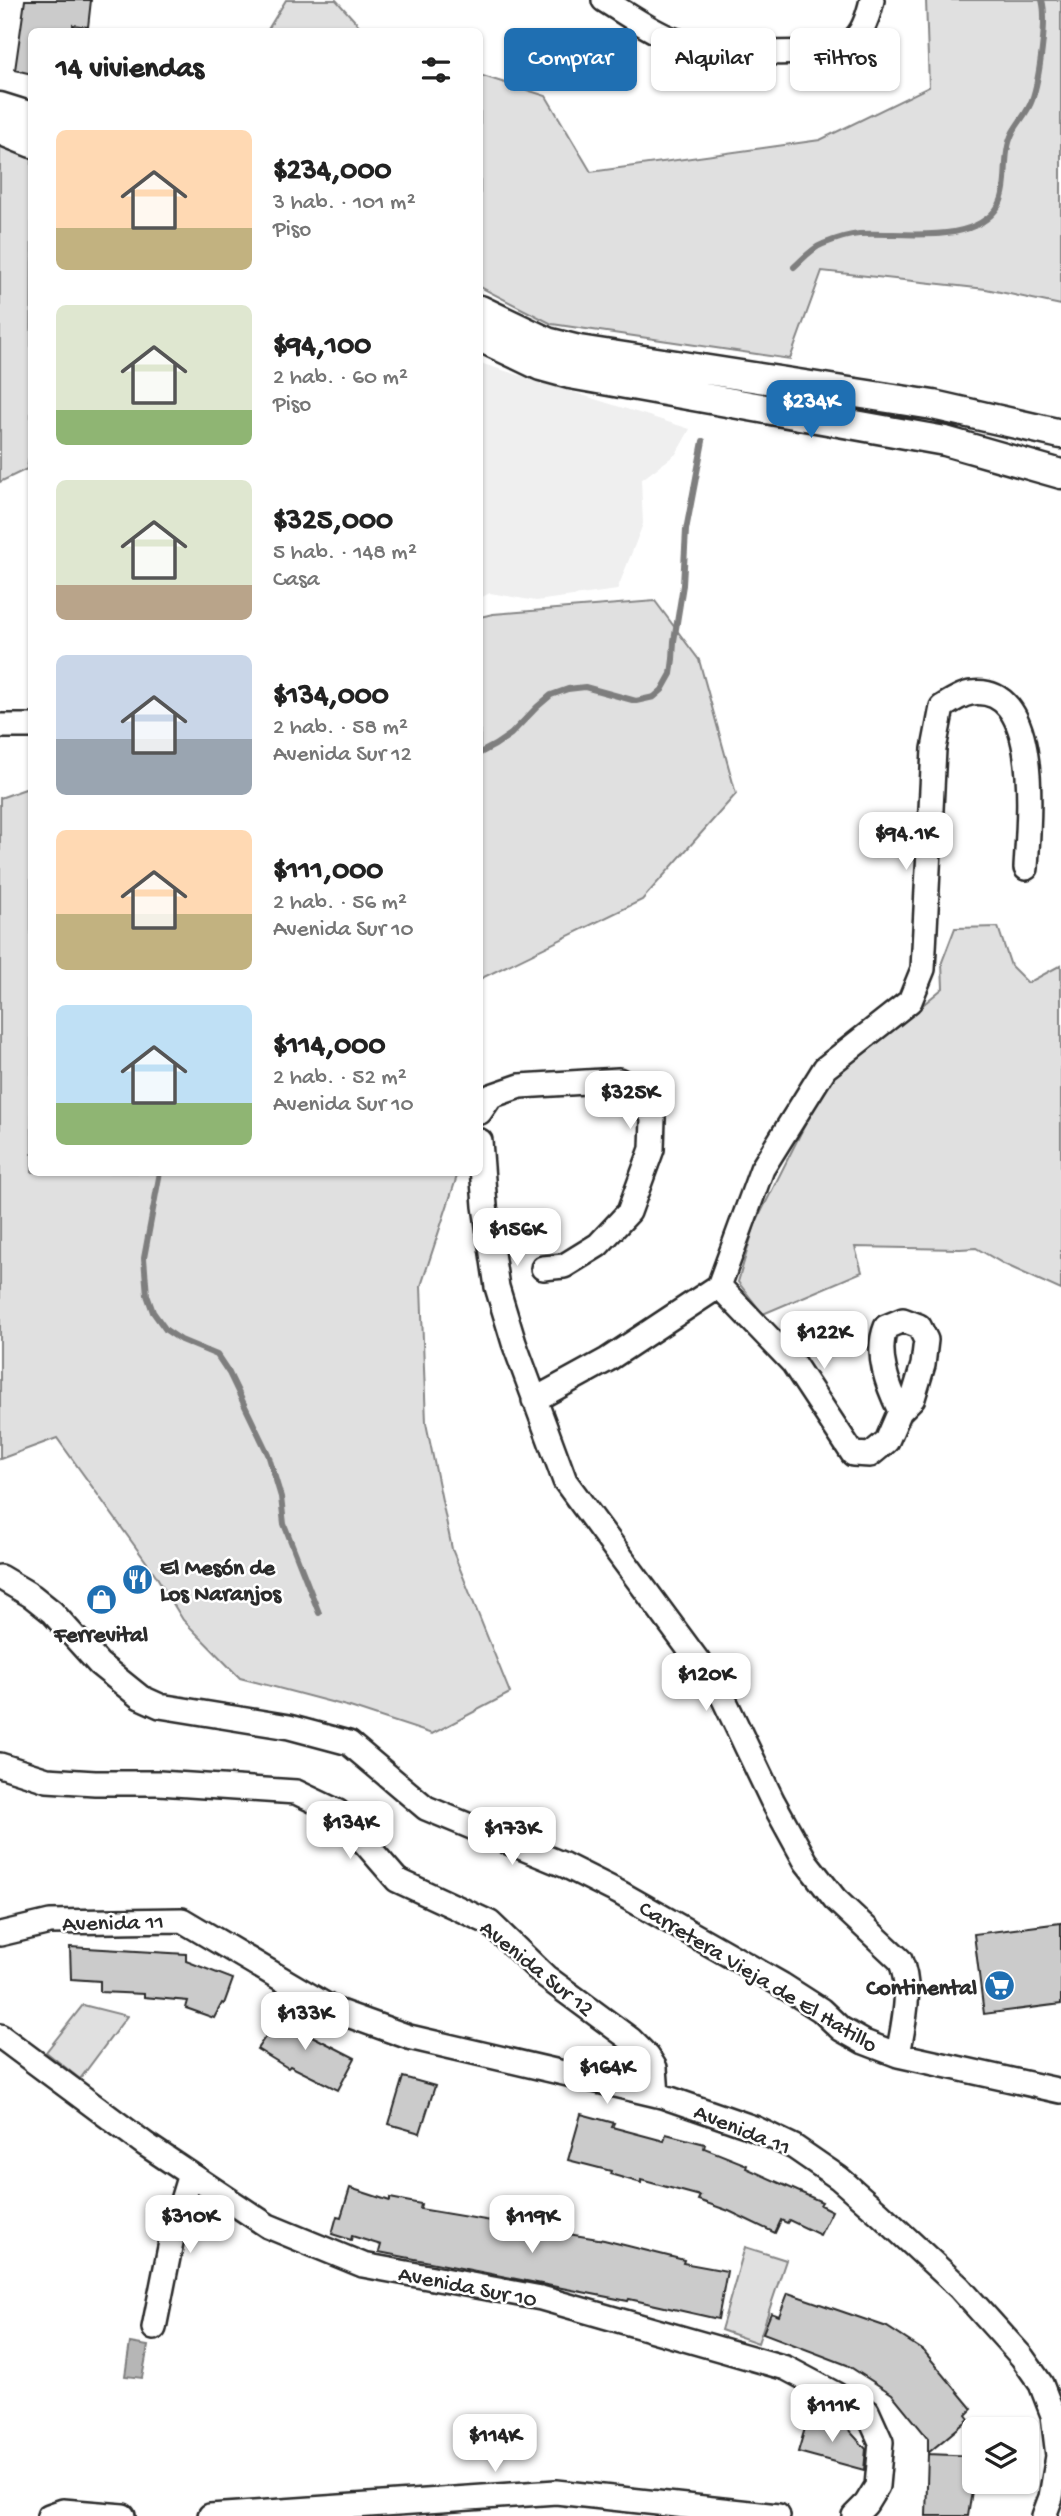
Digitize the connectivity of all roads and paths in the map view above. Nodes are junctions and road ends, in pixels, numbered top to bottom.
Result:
1 (604, 0) edge
2 (872, 0) edge
3 (0, 107) edge
4 (28, 116) edge
5 (0, 130) edge
6 (28, 141) edge
7 (483, 311) edge
8 (483, 338) edge
9 (1061, 434) edge
10 (1061, 474) edge
11 (0, 726) edge
12 (28, 726) edge
13 (1026, 868) dead end
14 (483, 1108) edge
15 (483, 1176) edge
16 (543, 1268) dead end
17 (719, 1286) junction
18 (534, 1400) junction
19 (900, 1411) dead end
20 (0, 1577) edge
21 (0, 1765) edge
22 (0, 1934) edge
23 (0, 2036) edge
24 (898, 2055) junction
25 (1061, 2091) edge
26 (657, 2095) junction
27 (190, 2174) junction
28 (154, 2328) dead end
29 (49, 2516) edge
30 (122, 2516) edge
31 (210, 2516) edge
32 (778, 2516) edge
33 (854, 2516) edge
34 (1044, 2516) edge

1 - 2 street
3 - 4 main road
5 - 6 main road
7 - 9 main road
8 - 10 main road
11 - 12 street
13 - 17 street
14 - 16 street
15 - 18 street
17 - 18 street
17 - 19 street
18 - 24 street
20 - 24 street, Carretera Vieja de El Hatillo
21 - 26 street, Avenida Sur 12
22 - 26 street, Avenida 11
23 - 27 street, Avenida Sur 10
24 - 25 street, Carretera Vieja de El Hatillo
26 - 34 street, Avenida 11
27 - 28 street
27 - 33 street, Avenida Sur 10
29 - 30 street
31 - 32 street

